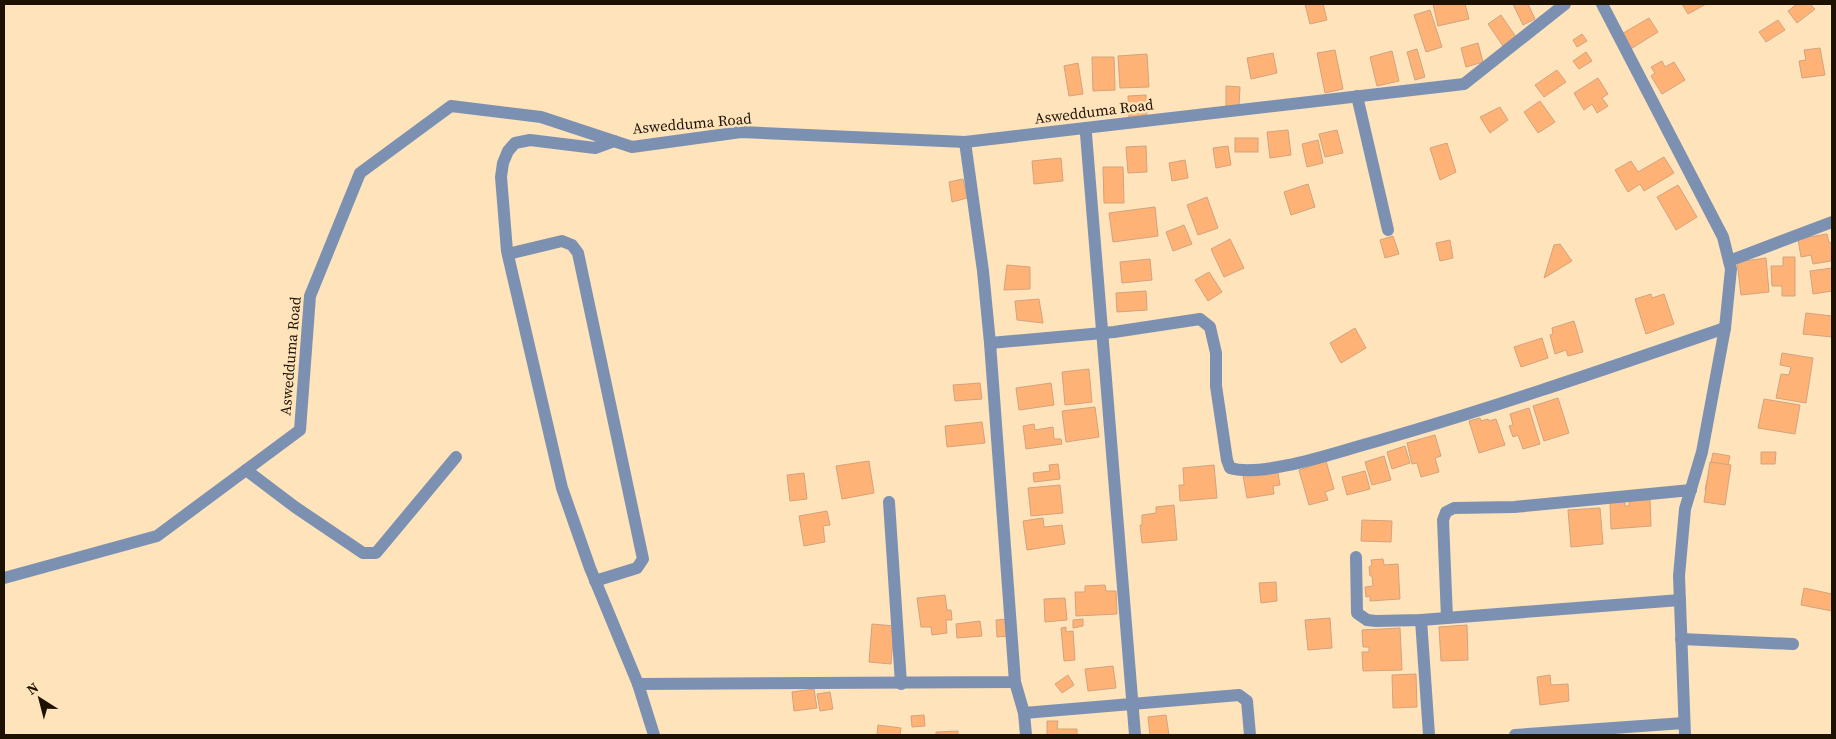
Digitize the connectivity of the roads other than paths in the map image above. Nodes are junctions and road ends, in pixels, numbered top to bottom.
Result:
1 (1565, 4) edge
2 (1602, 4) edge
3 (1357, 96) junction
4 (1086, 134) dead end
5 (614, 141) junction
6 (965, 142) junction
7 (1832, 222) edge
8 (1388, 230) dead end
9 (508, 254) junction
10 (1730, 261) junction
11 (1725, 328) junction
12 (1101, 333) junction
13 (990, 343) junction
14 (456, 457) dead end
15 (246, 470) junction
16 (1691, 490) junction
17 (888, 502) dead end
18 (1356, 557) dead end
19 (4, 578) edge
20 (595, 581) junction
21 (1680, 600) junction
22 (1447, 618) junction
23 (1421, 620) junction
24 (1681, 639) junction
25 (1792, 644) dead end
26 (1015, 682) junction
27 (638, 684) junction
28 (901, 684) junction
29 (1132, 705) junction
30 (1024, 713) junction
31 (1685, 729) edge
32 (654, 735) edge
33 (1026, 735) edge
34 (1135, 735) edge
35 (1250, 735) edge
36 (1429, 735) edge
37 (1515, 735) edge

1 - 3 street, Aswedduma Road
2 - 10 street
3 - 6 street, Aswedduma Road
3 - 8 street
4 - 12 street
5 - 6 street, Aswedduma Road
5 - 9 street
5 - 15 street, Aswedduma Road
6 - 13 street
7 - 10 street
9 - 20 street
9 - 20 street
10 - 11 street
11 - 12 street
11 - 16 street
12 - 13 street
12 - 29 street
13 - 26 street
14 - 15 street
15 - 19 street, Aswedduma Road
16 - 21 street
16 - 22 street
17 - 28 street
18 - 23 street
20 - 27 street
21 - 22 street
21 - 24 street
22 - 23 street
23 - 36 street
24 - 25 street
24 - 31 street
26 - 28 street
26 - 30 street
27 - 28 street
27 - 32 street
29 - 30 street
29 - 34 street
29 - 35 street
30 - 33 street
31 - 37 street

